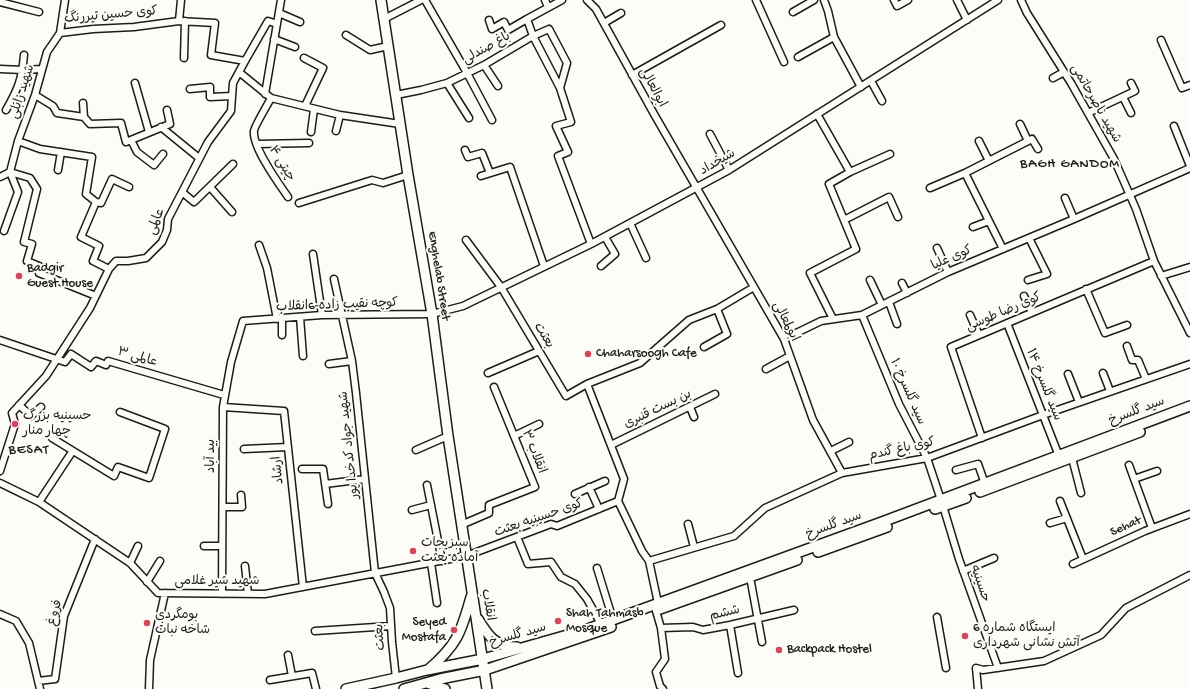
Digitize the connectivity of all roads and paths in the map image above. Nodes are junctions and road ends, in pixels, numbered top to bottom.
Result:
1 (20, 0) edge
2 (65, 0) edge
3 (181, 0) edge
4 (281, 0) edge
5 (381, 0) edge
6 (421, 0) edge
7 (425, 0) edge
8 (545, 0) edge
9 (562, 0) edge
10 (587, 0) edge
11 (756, 0) edge
12 (814, 0) edge
13 (824, 0) edge
14 (894, 0) edge
15 (908, 0) edge
16 (957, 0) edge
17 (998, 0) edge
18 (1021, 0) edge
19 (0, 2) edge
20 (19, 7) junction
21 (548, 7) junction
22 (39, 12) dead end
23 (793, 12) dead end
24 (279, 13) junction
25 (621, 13) dead end
26 (527, 18) junction
27 (384, 19) junction
28 (488, 20) dead end
29 (968, 20) junction
30 (182, 21) junction
31 (300, 22) dead end
32 (604, 23) junction
33 (277, 24) junction
34 (721, 25) dead end
35 (60, 33) junction
36 (346, 35) dead end
37 (533, 36) junction
38 (834, 38) junction
39 (274, 39) junction
40 (1161, 40) dead end
41 (388, 46) junction
42 (295, 47) dead end
43 (24, 55) dead end
44 (798, 57) dead end
45 (184, 58) dead end
46 (304, 58) dead end
47 (245, 61) junction
48 (784, 62) dead end
49 (484, 65) junction
50 (0, 69) edge
51 (42, 69) junction
52 (22, 70) junction
53 (239, 72) junction
54 (1064, 72) junction
55 (467, 73) junction
56 (632, 75) junction
57 (1053, 78) dead end
58 (871, 81) junction
59 (135, 83) dead end
60 (447, 83) junction
61 (1131, 83) dead end
62 (1190, 85) edge
63 (498, 86) dead end
64 (861, 87) junction
65 (560, 88) junction
66 (190, 89) dead end
67 (35, 94) junction
68 (265, 94) junction
69 (396, 95) junction
70 (232, 96) junction
71 (1123, 97) junction
72 (271, 98) junction
73 (882, 101) dead end
74 (83, 103) dead end
75 (305, 106) junction
76 (314, 109) junction
77 (6, 110) dead end
78 (167, 110) dead end
79 (1088, 113) junction
80 (1131, 113) dead end
81 (817, 114) junction
82 (340, 115) junction
83 (84, 117) junction
84 (469, 118) dead end
85 (492, 120) dead end
86 (400, 124) junction
87 (1020, 124) dead end
88 (1174, 126) dead end
89 (161, 127) junction
90 (149, 132) junction
91 (311, 132) dead end
92 (336, 132) dead end
93 (710, 134) dead end
94 (131, 140) junction
95 (18, 141) junction
96 (979, 141) dead end
97 (1028, 141) junction
98 (309, 143) dead end
99 (256, 144) junction
100 (1038, 149) dead end
101 (465, 150) dead end
102 (61, 152) junction
103 (163, 154) dead end
104 (890, 154) dead end
105 (199, 158) junction
106 (989, 161) junction
107 (233, 164) dead end
108 (1190, 167) edge
109 (58, 170) dead end
110 (730, 170) junction
111 (10, 172) junction
112 (850, 172) junction
113 (490, 173) junction
114 (965, 173) junction
115 (408, 175) junction
116 (0, 176) edge
117 (481, 176) dead end
118 (210, 186) junction
119 (129, 187) dead end
120 (696, 188) junction
121 (930, 188) dead end
122 (182, 192) junction
123 (1129, 194) junction
124 (288, 197) dead end
125 (1065, 198) dead end
126 (96, 202) junction
127 (299, 202) dead end
128 (232, 212) dead end
129 (898, 218) dead end
130 (1074, 219) junction
131 (844, 220) junction
132 (989, 221) junction
133 (630, 223) junction
134 (973, 227) dead end
135 (4, 231) dead end
136 (605, 237) junction
137 (1030, 238) junction
138 (466, 240) dead end
139 (591, 244) junction
140 (259, 245) dead end
141 (937, 248) dead end
142 (1003, 249) junction
143 (313, 254) dead end
144 (646, 258) dead end
145 (1154, 261) junction
146 (544, 266) junction
147 (601, 266) dead end
148 (1190, 267) edge
149 (109, 269) junction
150 (948, 272) junction
151 (1161, 276) junction
152 (334, 279) dead end
153 (870, 280) dead end
154 (1028, 280) dead end
155 (902, 283) dead end
156 (754, 287) junction
157 (501, 288) junction
158 (1086, 289) junction
159 (907, 292) junction
160 (96, 296) junction
161 (1024, 296) dead end
162 (889, 302) junction
163 (882, 305) junction
164 (717, 309) junction
165 (1032, 312) junction
166 (432, 314) junction
167 (322, 315) junction
168 (341, 315) junction
169 (862, 315) junction
170 (970, 316) dead end
171 (300, 317) junction
172 (279, 318) junction
173 (833, 319) junction
174 (243, 321) joint
175 (1007, 323) junction
176 (898, 324) dead end
177 (1127, 325) dead end
178 (1190, 333) edge
179 (282, 334) dead end
180 (979, 335) junction
181 (784, 339) junction
182 (0, 340) edge
183 (1126, 346) dead end
184 (704, 347) dead end
185 (539, 351) junction
186 (303, 356) dead end
187 (790, 356) junction
188 (56, 360) junction
189 (352, 361) junction
190 (328, 364) dead end
191 (1190, 364) edge
192 (766, 369) dead end
193 (488, 373) dead end
194 (1103, 373) dead end
195 (1068, 374) dead end
196 (1146, 379) junction
197 (587, 384) junction
198 (494, 388) dead end
199 (1110, 391) junction
200 (715, 394) dead end
201 (224, 395) junction
202 (1079, 402) junction
203 (19, 405) junction
204 (41, 406) dead end
205 (690, 406) junction
206 (1190, 406) edge
207 (223, 407) junction
208 (120, 412) dead end
209 (1190, 413) edge
210 (1043, 415) junction
211 (694, 417) dead end
212 (539, 424) dead end
213 (448, 436) junction
214 (514, 436) junction
215 (52, 438) dead end
216 (982, 438) junction
217 (848, 442) dead end
218 (611, 445) junction
219 (288, 447) junction
220 (244, 449) dead end
221 (416, 450) dead end
222 (831, 451) junction
223 (72, 452) junction
224 (1059, 456) junction
225 (926, 458) junction
226 (1072, 458) junction
227 (1129, 465) dead end
228 (302, 469) dead end
229 (956, 470) dead end
230 (0, 471) edge
231 (1157, 471) dead end
232 (842, 473) junction
233 (365, 479) junction
234 (1134, 479) junction
235 (605, 481) dead end
236 (0, 484) edge
237 (325, 484) junction
238 (985, 484) junction
239 (427, 485) dead end
240 (590, 487) junction
241 (1081, 493) dead end
242 (575, 494) dead end
243 (241, 495) dead end
244 (618, 501) junction
245 (1060, 501) dead end
246 (39, 502) junction
247 (942, 503) junction
248 (328, 504) dead end
249 (431, 505) junction
250 (222, 507) junction
251 (599, 509) junction
252 (412, 510) dead end
253 (1190, 514) edge
254 (1067, 518) junction
255 (1050, 523) dead end
256 (688, 524) dead end
257 (461, 525) junction
258 (1152, 528) junction
259 (517, 537) junction
260 (95, 539) junction
261 (846, 539) junction
262 (138, 546) dead end
263 (204, 546) dead end
264 (222, 546) junction
265 (694, 547) junction
266 (466, 556) junction
267 (994, 558) dead end
268 (1083, 559) junction
269 (160, 561) dead end
270 (442, 561) junction
271 (649, 562) junction
272 (130, 563) junction
273 (431, 563) junction
274 (1072, 564) dead end
275 (245, 566) dead end
276 (597, 568) dead end
277 (963, 571) junction
278 (375, 573) junction
279 (1190, 575) edge
280 (750, 577) junction
281 (147, 582) junction
282 (303, 587) junction
283 (165, 593) junction
284 (222, 594) junction
285 (248, 594) junction
286 (471, 594) junction
287 (437, 603) dead end
288 (657, 607) junction
289 (794, 610) dead end
290 (0, 614) edge
291 (475, 614) junction
292 (937, 616) dead end
293 (758, 618) junction
294 (613, 620) junction
295 (601, 624) junction
296 (730, 625) junction
297 (391, 626) junction
298 (661, 628) junction
299 (315, 631) dead end
300 (762, 642) dead end
301 (526, 647) junction
302 (288, 655) dead end
303 (483, 659) junction
304 (946, 668) dead end
305 (998, 668) junction
306 (432, 669) junction
307 (485, 670) junction
308 (738, 673) dead end
309 (292, 676) junction
310 (396, 678) junction
311 (440, 679) junction
312 (270, 680) dead end
313 (38, 681) junction
314 (427, 683) junction
315 (40, 689) edge
316 (149, 689) edge
317 (316, 689) edge
318 (346, 689) edge
319 (404, 689) edge
320 (445, 689) edge
321 (487, 689) edge
322 (663, 689) edge
323 (978, 689) edge

1 - 20 street
2 - 35 street, کوی حسین تیررنگ
3 - 30 street
4 - 24 street
5 - 27 main road, Enghelab Street
6 - 27 street
7 - 55 street
8 - 21 street
9 - 21 street
10 - 32 street, ابوالعالی
11 - 48 street
12 - 23 street
13 - 38 street
14 - 15 street
16 - 29 street
17 - 29 street, شیخداد
18 - 54 street, شهید ناصرحاتمی
19 - 20 street
20 - 22 street
21 - 26 street
24 - 31 street
24 - 33 street
25 - 32 street
26 - 28 street
26 - 37 street
27 - 41 main road, Enghelab Street
29 - 58 street, شیخداد
30 - 35 street, کوی حسین تیررنگ
30 - 45 street
30 - 47 street, کوی حسین تیررنگ
32 - 56 street, ابوالعالی
33 - 39 street
33 - 47 street
34 - 56 street
35 - 51 street, شهید زابلی
36 - 41 street
37 - 49 street, باغ صندلی
37 - 65 street
37 - 65 street, باغ صندلی
38 - 44 street
38 - 64 street
39 - 42 street
39 - 68 street
40 - 62 street
41 - 69 main road, Enghelab Street
43 - 52 street
46 - 75 street
47 - 53 street
49 - 55 street, باغ صندلی
49 - 63 street
50 - 52 street
51 - 52 street
51 - 67 street, شهید زابلی
52 - 77 street
53 - 68 street
53 - 70 street, عالمی
54 - 57 street
54 - 79 street, شهید ناصرحاتمی
55 - 60 street, باغ صندلی
55 - 85 street
56 - 120 street, ابوالعالی
58 - 64 street, شیخداد
58 - 73 street
59 - 90 street
60 - 69 street, باغ صندلی
60 - 84 street
61 - 71 street
64 - 81 street, شیخداد
65 - 139 street
66 - 70 street
67 - 83 street
67 - 95 street, شهید زابلی
68 - 72 street
69 - 86 main road, Enghelab Street
70 - 105 street, عالمی
71 - 79 street
71 - 80 street
72 - 75 street
72 - 99 street, چیتی ۴
74 - 83 street
75 - 76 street
76 - 82 street
76 - 91 street
78 - 89 street
79 - 123 street, شهید ناصرحاتمی
81 - 110 street, شیخداد
81 - 112 street
82 - 86 street
82 - 92 street
83 - 94 street
86 - 115 main road, Enghelab Street
87 - 97 street
88 - 108 street
89 - 90 street
89 - 105 street
90 - 94 street
93 - 110 street
94 - 103 street
95 - 102 street
95 - 111 street, شهید زابلی
96 - 106 street
97 - 100 street
97 - 106 street
98 - 99 street
99 - 124 street, چیتی ۴
101 - 113 street
102 - 109 street
102 - 126 street
104 - 112 street
105 - 122 street, عالمی
106 - 114 street
107 - 118 street
108 - 123 street, کوی علیا
110 - 120 street, شیخداد
111 - 116 street
111 - 135 street
111 - 160 street
112 - 131 street
113 - 117 street
113 - 146 street
114 - 121 street
114 - 132 street
115 - 127 street
115 - 166 main road, Enghelab Street
118 - 122 street
118 - 128 street
119 - 126 street
120 - 133 street, شیخداد
120 - 156 street, ابولمعالی
122 - 149 street, عالمی
123 - 130 street, کوی علیا
123 - 145 street, شهید ناصرحاتمی
125 - 130 street
126 - 149 street
129 - 131 street
130 - 137 street, کوی علیا
131 - 173 street
132 - 134 street
132 - 142 street
133 - 136 street, شیخداد
133 - 144 street
136 - 139 street, شیخداد
136 - 147 street
137 - 142 street, کوی علیا
137 - 154 street
138 - 157 street, بعثت
139 - 146 street, شیخداد
140 - 172 street
141 - 150 street
142 - 150 street, کوی علیا
143 - 167 street
145 - 151 street, شهید ناصرحاتمی
145 - 158 street, کوی رضا طوسی
146 - 157 street, شیخداد
148 - 151 street
149 - 160 street
150 - 159 street, کوی علیا
151 - 178 street, شهید ناصرحاتمی
152 - 168 street, شهید جواد کدخدا پور
153 - 163 street
155 - 159 street
156 - 164 street
156 - 181 street, ابولمعالی
157 - 166 street, شیخداد
157 - 185 street, بعثت
158 - 165 street, کوی رضا طوسی
158 - 177 street
159 - 162 street, کوی علیا
160 - 188 street
161 - 165 street
162 - 163 street, کوی علیا
162 - 176 street
163 - 169 street, کوی علیا
164 - 184 street
164 - 197 street
165 - 175 street, کوی رضا طوسی
166 - 168 street, کوچه نقیب زاده-6انقلاب
166 - 213 main road, Enghelab Street
167 - 168 street, کوچه نقیب زاده-6انقلاب
167 - 171 street, کوچه نقیب زاده-6انقلاب
168 - 189 street, شهید جواد کدخدا پور
169 - 173 street, کوی علیا
169 - 225 street, سید گلسرخ ۱۰
170 - 180 street
171 - 172 street, کوچه نقیب زاده-6انقلاب
171 - 186 street
172 - 174 street, کوچه نقیب زاده-6انقلاب
172 - 179 street
173 - 181 street, کوی علیا
174 - 201 street, بید آباد
175 - 180 street, کوی رضا طوسی
175 - 210 street, سید گلسرخ ۱۴
180 - 216 street, کوی رضا طوسی
181 - 187 street, ابولمعالی
182 - 188 street
183 - 196 street
185 - 193 street
185 - 197 street, بعثت
187 - 192 street
187 - 222 street, ابولمعالی
188 - 201 street, عالمی ۳
188 - 203 street
189 - 190 street
189 - 233 street, شهید جواد کدخدا پور
191 - 196 street, کوی باغ گندم
194 - 199 street
195 - 202 street
196 - 199 street, کوی باغ گندم
197 - 218 street
198 - 214 street, انقلاب ۳
199 - 202 street, کوی باغ گندم
200 - 205 street, بن بست قنبری
201 - 207 street, بید آباد
202 - 210 street, کوی باغ گندم
203 - 204 street
203 - 230 street
205 - 211 street
205 - 218 street, بن بست قنبری
206 - 224 main road, سید گلسرخ
207 - 219 street, ارشاد
207 - 250 street, بید آباد
208 - 223 street
209 - 226 main road, سید گلسرخ
210 - 216 street, کوی باغ گندم
210 - 224 street, سید گلسرخ ۱۴
212 - 214 street
213 - 221 street
213 - 257 main road, Enghelab Street
214 - 257 street, انقلاب ۳
215 - 223 street
216 - 225 street, کوی باغ گندم
217 - 222 street
218 - 244 street
219 - 220 street
219 - 282 street, ارشاد
222 - 232 street, ابولمعالی
223 - 246 street
224 - 238 main road, سید گلسرخ
225 - 232 street, کوی باغ گندم
225 - 247 street, سید گلسرخ ۱۰
226 - 241 street
226 - 247 main road, سید گلسرخ
227 - 234 street
228 - 237 street
229 - 238 street
231 - 234 street
232 - 265 street, کوی باغ گندم
233 - 237 street
233 - 278 street, شهید جواد کدخدا پور
234 - 258 street
235 - 240 street
236 - 246 street, شهید شیر غلامی
237 - 248 street
238 - 247 main road, سید گلسرخ
239 - 249 street
240 - 242 street
240 - 251 street
243 - 250 street
244 - 251 street, کوی حسینیه بعثت
244 - 271 street
245 - 254 street
246 - 260 street, شهید شیر غلامی
247 - 261 main road, سید گلسرخ
247 - 277 street, حسینیه
249 - 252 street
249 - 270 street
250 - 264 street, بید آباد
251 - 259 street, کوی حسینیه بعثت
253 - 258 street, Sehat
254 - 255 street
254 - 268 street
256 - 265 street
257 - 266 main road, Enghelab Street
258 - 268 street, Sehat
259 - 266 street, کوی حسینیه بعثت
259 - 295 street
260 - 272 street, شهید شیر غلامی
260 - 313 street, فروغ
261 - 280 main road, سید گلسرخ
261 - 288 main road, سید گلسرخ
262 - 272 street
263 - 264 street
264 - 284 street, بید آباد
265 - 271 street, کوی باغ گندم
266 - 270 street, شهید شیر غلامی
266 - 286 main road, انقلاب
267 - 277 street
268 - 274 street, Sehat
269 - 281 street
270 - 273 street, شهید شیر غلامی
271 - 288 street
272 - 281 street, شهید شیر غلامی
273 - 278 street, شهید شیر غلامی
273 - 287 street
275 - 285 street
276 - 294 street
277 - 305 street, حسینیه
278 - 282 street, شهید شیر غلامی
278 - 297 street, بعثت
279 - 305 street
280 - 288 main road, سید گلسرخ
280 - 293 street
281 - 283 street, شهید شیر غلامی
282 - 285 street, شهید شیر غلامی
283 - 284 street, شهید شیر غلامی
283 - 316 street
284 - 285 street, شهید شیر غلامی
286 - 291 main road, انقلاب
286 - 306 main road
288 - 294 main road, سید گلسرخ
288 - 298 street
288 - 307 main road, سید گلسرخ
289 - 293 street, ششم
290 - 313 street
291 - 301 main road
291 - 303 main road, انقلاب
292 - 304 street
293 - 296 street, ششم
293 - 300 street
294 - 295 main road, سید گلسرخ
295 - 301 main road, سید گلسرخ
296 - 298 street, ششم
296 - 308 street
297 - 299 street
297 - 310 street, بعثت
298 - 322 street
301 - 303 main road, سید گلسرخ
302 - 309 street
303 - 306 main road, سید گلسرخ
303 - 307 main road, انقلاب
305 - 323 street
306 - 310 main road, سید گلسرخ
306 - 311 main road
307 - 311 main road, سید گلسرخ
307 - 321 main road, انقلاب
309 - 312 street
309 - 317 street
310 - 318 main road, سید گلسرخ
311 - 314 main road, سید گلسرخ
313 - 315 street
314 - 319 main road, سید گلسرخ
314 - 320 main road

